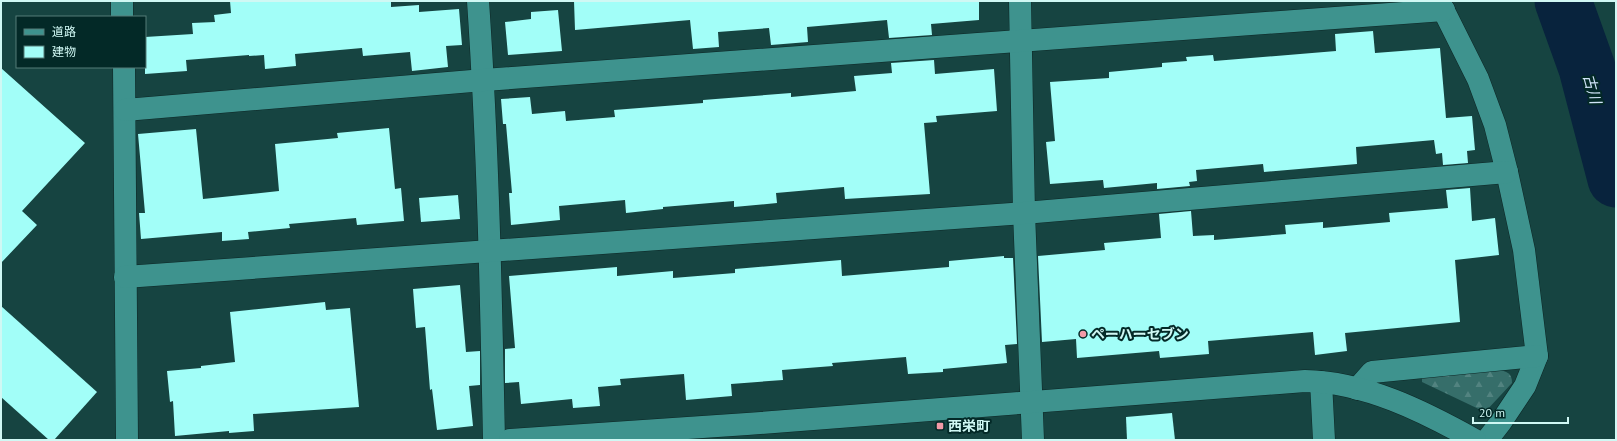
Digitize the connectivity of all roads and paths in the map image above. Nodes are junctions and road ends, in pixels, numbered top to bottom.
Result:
1 (122, 1) edge
2 (478, 1) edge
3 (1020, 1) edge
4 (1441, 5) edge
5 (122, 16) edge
6 (1021, 40) junction
7 (124, 68) edge
8 (484, 80) junction
9 (125, 110) junction
10 (1507, 172) junction
11 (1024, 213) junction
12 (491, 250) junction
13 (125, 277) junction
14 (1537, 356) junction
15 (1321, 382) junction
16 (1358, 389) junction
17 (1032, 402) junction
18 (127, 440) edge
19 (494, 440) edge
20 (510, 440) edge
21 (1033, 440) edge
22 (1324, 440) edge
23 (1475, 440) edge
24 (1487, 440) edge

1 - 5 street
2 - 8 street
3 - 6 street
4 - 6 street
4 - 10 street
6 - 8 street
6 - 11 street
7 - 9 street
8 - 9 street
8 - 12 street
9 - 13 street
10 - 11 street
10 - 14 street
11 - 12 street
11 - 17 street
12 - 13 street
12 - 19 street
13 - 18 street
14 - 16 street
14 - 24 street
15 - 16 street
15 - 17 street
15 - 22 street
16 - 23 street
17 - 20 street
17 - 21 street

